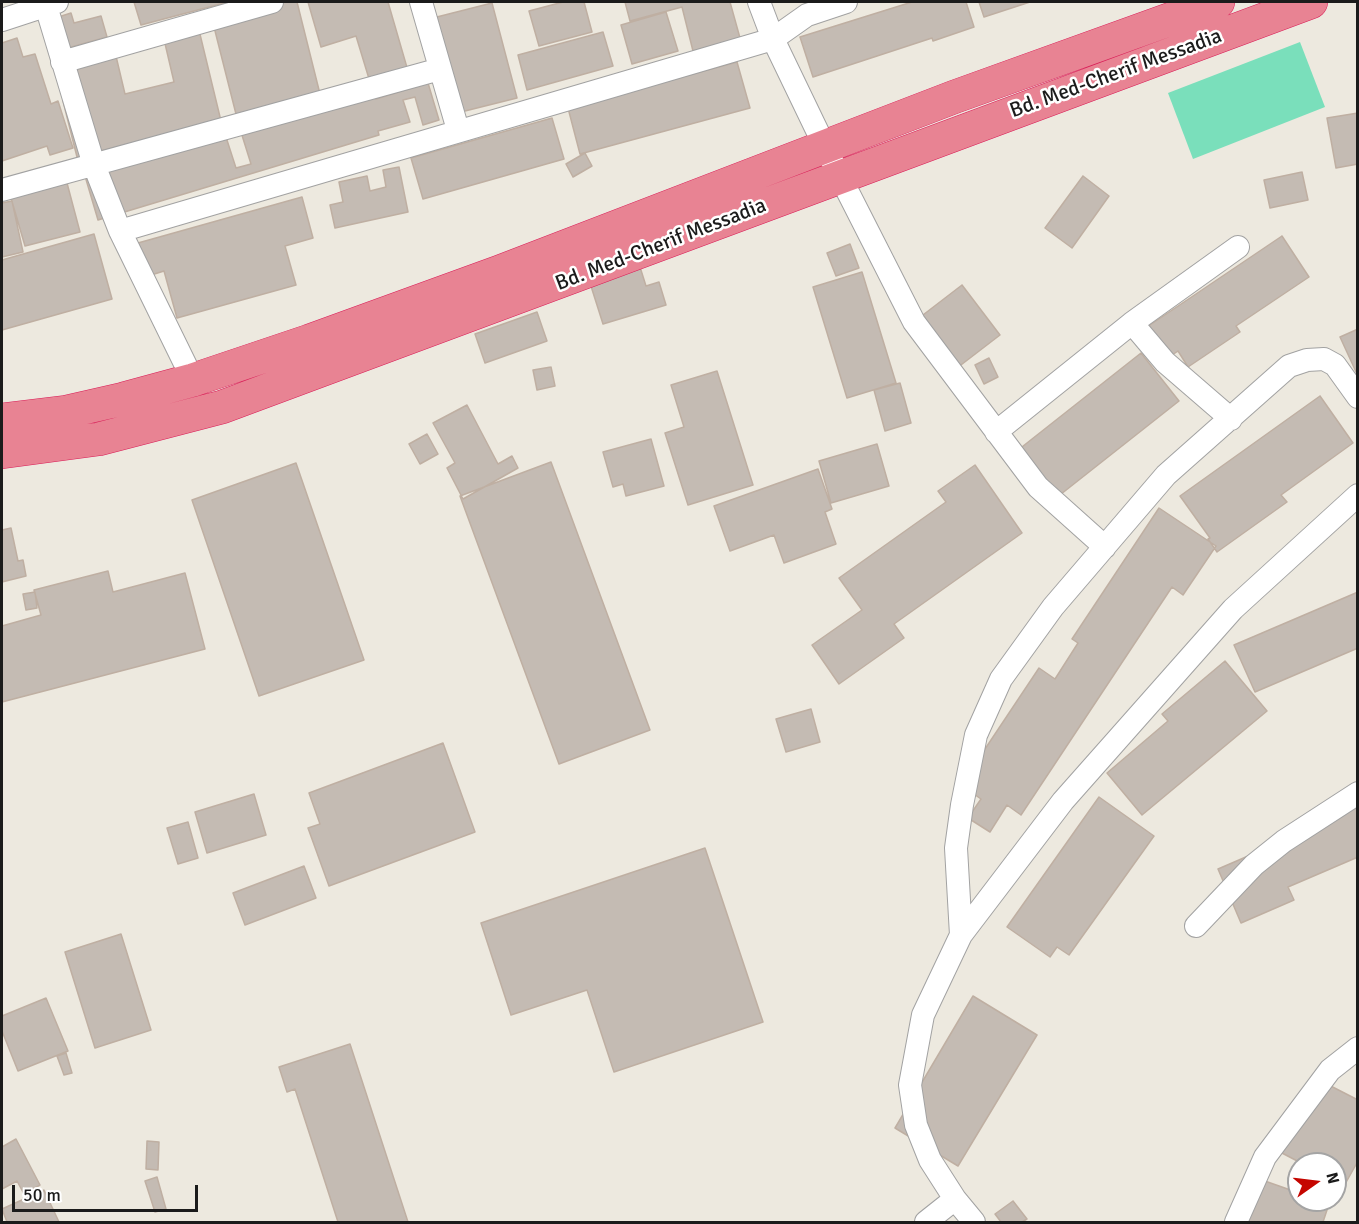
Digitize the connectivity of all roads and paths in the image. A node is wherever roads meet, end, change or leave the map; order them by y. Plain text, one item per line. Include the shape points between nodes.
1 (272, 2) edge
2 (759, 2) edge
3 (846, 2) edge
4 (1218, 2) edge
5 (1311, 2) edge
6 (427, 3) edge
7 (51, 4) edge
8 (2, 20) edge
9 (773, 39) junction
10 (62, 62) junction
11 (440, 69) junction
12 (458, 130) junction
13 (825, 147) junction
14 (94, 165) junction
15 (842, 177) junction
16 (2, 190) edge
17 (120, 231) junction
18 (1238, 247) dead end
19 (1132, 323) junction
20 (193, 380) junction
21 (1358, 397) edge
22 (1231, 419) junction
23 (2, 420) edge
24 (996, 432) junction
25 (2, 452) edge
26 (1358, 495) edge
27 (1105, 547) junction
28 (1358, 793) edge
29 (1196, 926) dead end
30 (961, 935) junction
31 (1358, 1048) edge
32 (955, 1199) junction
33 (926, 1222) edge
34 (974, 1222) edge
35 (1236, 1222) edge

1 - 10 street
2 - 9 street
3 - 9 street via 807,15
4 - 13 highway, Bd. Med-Cherif Messadia
5 - 15 highway, Bd. Med-Cherif Messadia
6 - 11 street
7 - 8 street
7 - 10 street
9 - 12 street
9 - 13 street
10 - 14 street
11 - 12 street
11 - 14 street
12 - 17 street
13 - 15 street
13 - 20 highway, Bd. Med-Cherif Messadia via 499,272
14 - 16 street
14 - 17 street
15 - 24 street via 914,322
15 - 25 highway, Bd. Med-Cherif Messadia via 222,407 99,439
17 - 20 street
18 - 19 street
19 - 22 street via 1165,362
19 - 24 street
20 - 23 highway, Bd. Med-Cherif Messadia via 66,412
21 - 22 street via 1335,365 1324,359 1307,360 1289,366
22 - 27 street via 1166,475
24 - 27 street via 1038,487
26 - 30 street via 1233,609 1063,801
27 - 30 street via 1053,608 1001,679 976,735 956,848
28 - 29 street via 1254,865
30 - 32 street via 923,1015 910,1085 916,1125 930,1160
31 - 35 street via 1330,1070 1265,1157
32 - 33 street
32 - 34 street

